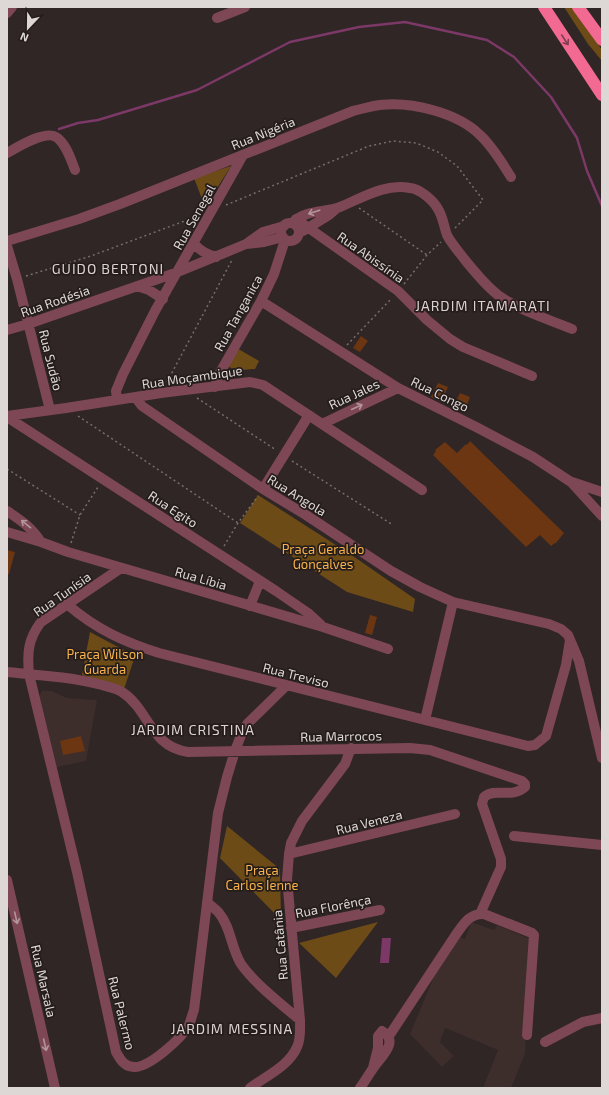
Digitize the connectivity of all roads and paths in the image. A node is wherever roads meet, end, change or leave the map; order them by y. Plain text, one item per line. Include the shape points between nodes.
1 (12, 7) edge
2 (245, 7) edge
3 (544, 7) edge
4 (578, 7) edge
5 (7, 13) edge
6 (217, 18) dead end
7 (602, 40) edge
8 (602, 95) edge
9 (7, 153) edge
10 (243, 155) junction
11 (75, 170) dead end
12 (511, 177) dead end
13 (351, 203) junction
14 (337, 208) junction
15 (214, 210) junction
16 (291, 222) junction
17 (294, 236) junction
18 (448, 236) junction
19 (7, 241) edge
20 (194, 244) junction
21 (7, 246) edge
22 (243, 246) junction
23 (427, 255) junction
24 (216, 257) junction
25 (178, 272) junction
26 (17, 279) junction
27 (137, 286) junction
28 (398, 291) junction
29 (163, 299) junction
30 (261, 301) junction
31 (28, 324) junction
32 (572, 329) dead end
33 (7, 330) edge
34 (340, 352) junction
35 (532, 376) dead end
36 (215, 386) junction
37 (398, 388) junction
38 (161, 393) junction
39 (136, 398) junction
40 (117, 400) junction
41 (66, 408) junction
42 (50, 410) junction
43 (309, 415) junction
44 (7, 416) edge
45 (322, 424) junction
46 (7, 469) edge
47 (103, 479) junction
48 (571, 482) junction
49 (263, 489) junction
50 (422, 490) dead end
51 (602, 492) edge
52 (7, 512) edge
53 (80, 515) junction
54 (7, 516) edge
55 (602, 516) edge
56 (238, 523) junction
57 (9, 532) edge
58 (41, 542) junction
59 (68, 552) junction
60 (218, 554) junction
61 (122, 568) junction
62 (260, 581) junction
63 (453, 602) junction
64 (68, 605) junction
65 (250, 606) junction
66 (323, 627) junction
67 (570, 640) junction
68 (388, 649) dead end
69 (7, 672) edge
70 (29, 674) junction
71 (286, 686) junction
72 (425, 720) junction
73 (351, 748) junction
74 (235, 751) junction
75 (602, 758) edge
76 (455, 814) dead end
77 (514, 836) dead end
78 (602, 845) edge
79 (289, 854) junction
80 (7, 880) edge
81 (207, 902) junction
82 (380, 910) dead end
83 (480, 914) junction
84 (291, 928) junction
85 (602, 1018) edge
86 (300, 1020) junction
87 (527, 1035) dead end
88 (545, 1042) dead end
89 (55, 1088) edge
90 (250, 1088) edge
91 (360, 1088) edge

1 - 5 street
2 - 6 street
3 -> 8 highway
4 - 7 highway
9 - 11 street via 41,136 50,135 56,137 63,145
10 - 12 street, Rua Nigéria via 353,111 380,105 410,105 461,121 479,133
10 - 15 street, Rua Senegal
10 - 19 street, Rua Nigéria via 79,219
13 - 14 street
13 - 18 street via 382,189 410,188 424,195 438,209
13 - 23 path
14 -> 16 street, Rua Rodésia via 315,211
14 - 17 street, Rua Rodésia via 329,216
15 - 18 path via 369,146 392,141 416,143 438,152 457,166 483,200
15 - 20 street, Rua Senegal
15 - 26 path via 90,256
16 - 17 street, Rua Abissínia
16 - 17 street, Rua Tanganica via 281,231
16 - 22 street, Rua Rodésia via 263,232
17 - 22 street, Rua Rodésia
17 - 28 street, Rua Abissínia
17 - 30 street, Rua Tanganica
18 - 23 path
18 - 32 street via 480,278 498,294 513,304
20 - 24 street via 206,254
20 - 25 street, Rua Senegal
21 - 26 street, Rua Sudão
22 - 24 street, Rua Rodésia
22 - 38 path
23 - 28 path
24 - 25 street, Rua Rodésia
25 - 27 street, Rua Rodésia
25 - 29 street, Rua Senegal
26 - 31 street, Rua Sudão
27 - 29 street
27 - 31 street, Rua Rodésia
28 - 34 path
28 - 35 street, Rua Abissínia via 450,339
29 - 40 street, Rua Senegal via 123,374 116,391
30 - 34 street, Rua Congo
30 - 36 street, Rua Tanganica via 218,376
31 - 33 street, Rua Rodésia
31 - 42 street, Rua Sudão
34 - 37 street, Rua Congo
36 - 38 street, Rua Moçambique
36 - 43 street, Rua Moçambique via 250,382 262,385
45 -> 37 street, Rua Jales
37 - 48 street, Rua Congo via 533,457
38 - 39 street, Rua Moçambique
39 - 40 street, Rua Moçambique
39 - 49 street, Rua Angola via 142,406
40 - 41 street, Rua Moçambique
41 - 42 street, Rua Moçambique
41 - 56 path
42 - 44 street, Rua Moçambique
43 - 45 street, Rua Moçambique
43 - 49 street
44 - 47 street, Rua Egito
45 - 50 street, Rua Moçambique
46 - 53 path
47 - 53 path
47 - 60 street, Rua Egito
48 - 51 street
48 - 55 street, Rua Congo
49 - 56 path
49 - 63 street, Rua Angola via 391,571 420,588
58 -> 52 street via 23,521
53 - 59 path
54 - 57 street via 10,521
56 - 60 path
57 - 58 street, Rua Líbia
58 - 59 street, Rua Líbia
59 - 61 street, Rua Líbia
60 - 62 street, Rua Egito
61 - 64 street, Rua Tunísia
61 - 65 street, Rua Líbia
62 - 65 street
62 - 66 street, Rua Egito via 308,613
63 - 67 street, Rua Angola via 549,624 568,635
63 - 72 street
64 - 70 street, Rua Tunísia via 41,622 34,632 29,645
64 - 71 street, Rua Treviso via 103,631 133,645
65 - 66 street, Rua Líbia
66 - 68 street, Rua Líbia
67 - 72 street, Rua Treviso via 566,665 546,736 535,745 528,746
67 - 75 street via 579,661
69 - 70 street, Rua Marrocos
70 - 74 street, Rua Marrocos via 90,682 122,692 143,714 157,735 177,750
70 - 81 street, Rua Palermo via 116,1052 120,1060 128,1066 134,1068 148,1062 169,1047 189,1026 194,1010
71 - 72 street, Rua Treviso
71 - 74 street, Rua Palermo via 248,723
73 - 74 street, Rua Marrocos
73 - 79 street, Rua Catânia via 345,764 302,821 291,843
73 - 83 street, Rua Marrocos via 430,750 509,776 525,784 518,793 488,793 484,797 482,804 501,859 501,867
74 - 81 street, Rua Palermo via 218,813
76 - 79 street, Rua Veneza
77 - 78 street
79 - 84 street, Rua Catânia via 287,879
80 -> 89 street, Rua Marsala
81 - 86 street via 219,912 226,924 242,965 281,1005
82 - 84 street, Rua Florênça
83 - 87 street via 534,935
83 - 91 street via 467,920 455,936 389,1036 382,1031 373,1068
84 - 86 street, Rua Catânia
85 - 88 street via 583,1022
86 - 90 street, Rua Catânia via 299,1042 293,1053 285,1063

